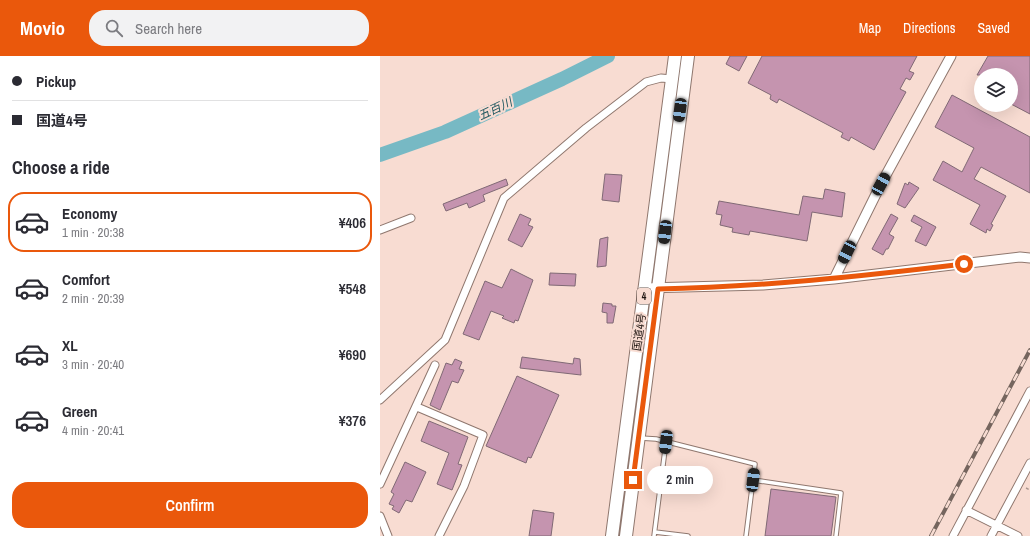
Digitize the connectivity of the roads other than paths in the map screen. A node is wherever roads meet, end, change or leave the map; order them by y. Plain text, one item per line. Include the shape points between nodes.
1 (675, 56) edge
2 (688, 56) edge
3 (952, 56) edge
4 (672, 79) junction
5 (411, 218) dead end
6 (380, 230) edge
7 (1030, 258) edge
8 (834, 280) junction
9 (645, 288) junction
10 (658, 289) junction
11 (435, 365) dead end
12 (1030, 391) edge
13 (380, 400) edge
14 (417, 407) junction
15 (639, 438) junction
16 (666, 442) junction
17 (1030, 463) edge
18 (753, 480) junction
19 (380, 484) edge
20 (966, 510) junction
21 (380, 516) edge
22 (997, 525) junction
23 (655, 532) junction
24 (388, 536) edge
25 (439, 536) edge
26 (612, 536) edge
27 (626, 536) edge
28 (654, 536) edge
29 (688, 536) edge
30 (746, 536) edge
31 (836, 536) edge
32 (953, 536) edge
33 (991, 536) edge
34 (1018, 536) edge

1 - 4 highway, 国道4号 / 4
2 - 10 highway, 国道4号 / 4
3 - 8 street via 881,184
4 - 9 highway, 国道4号 / 4
4 - 13 street via 661,78 646,82 586,128 504,198 445,340
5 - 6 street
7 - 8 street via 1020,256
8 - 10 street
9 - 10 street
9 - 26 highway, 国道4号 / 4
10 - 15 highway, 国道4号 / 4
11 - 14 street
12 - 20 street
14 - 19 street
14 - 25 street via 484,435 464,486
15 - 16 lane
15 - 27 highway, 国道4号 / 4
16 - 18 lane via 755,464
16 - 23 lane
17 - 22 street
18 - 30 lane
18 - 31 lane via 841,493
20 - 22 street
20 - 32 street
21 - 24 street
22 - 33 street
22 - 34 street
23 - 28 lane
23 - 29 lane

